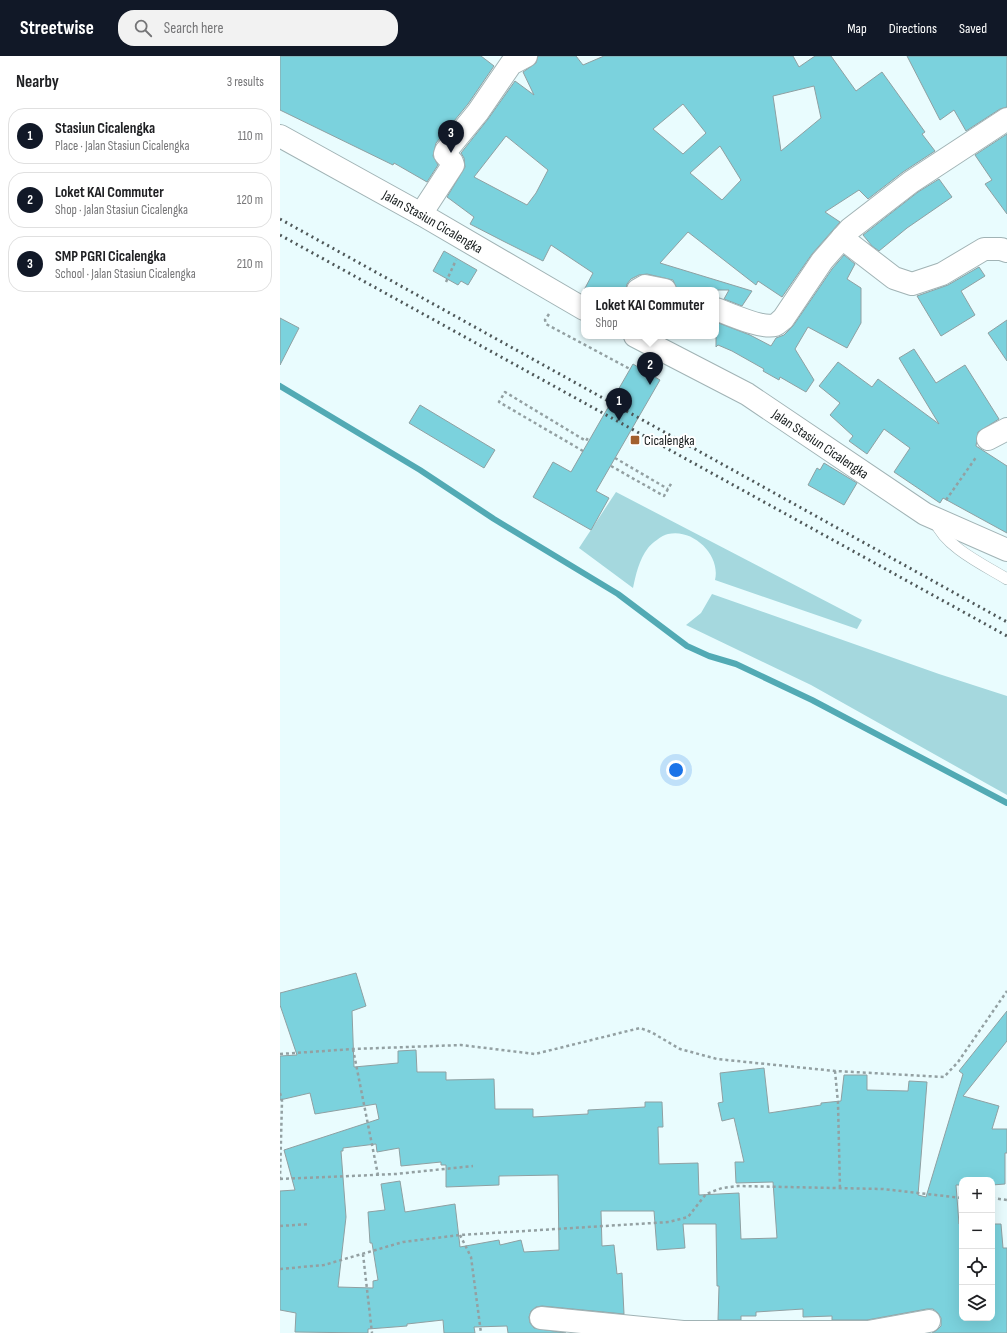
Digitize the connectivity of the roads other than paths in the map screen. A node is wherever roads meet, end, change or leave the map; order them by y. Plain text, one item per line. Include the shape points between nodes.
1 (526, 56) edge
2 (1007, 119) edge
3 (280, 136) edge
4 (421, 214) junction
5 (842, 238) junction
6 (1007, 251) edge
7 (581, 307) edge
8 (719, 310) edge
9 (641, 339) edge
10 (1007, 428) edge
11 (988, 439) road end
12 (939, 511) junction
13 (1007, 550) edge
14 (1007, 579) edge
15 (541, 1318) dead end
16 (929, 1321) dead end
17 (610, 1329) edge
18 (660, 1331) edge
19 (706, 1332) edge
20 (783, 1333) edge

1 - 4 street via 511,64 478,112 446,151 445,154 452,165
2 - 5 street via 911,182
3 - 4 street, Jalan Stasiun Cicalengka
4 - 7 street, Jalan Stasiun Cicalengka
5 - 6 street via 894,278 912,284 942,274 984,249
5 - 8 street via 822,261 777,325 751,322
9 - 12 street, Jalan Stasiun Cicalengka via 747,394 925,514
10 - 11 street
12 - 13 street, Jalan Stasiun Cicalengka
12 - 14 lane via 940,532 954,546
15 - 17 street
16 - 20 street via 868,1332
17 - 18 street
18 - 19 street
19 - 20 street

